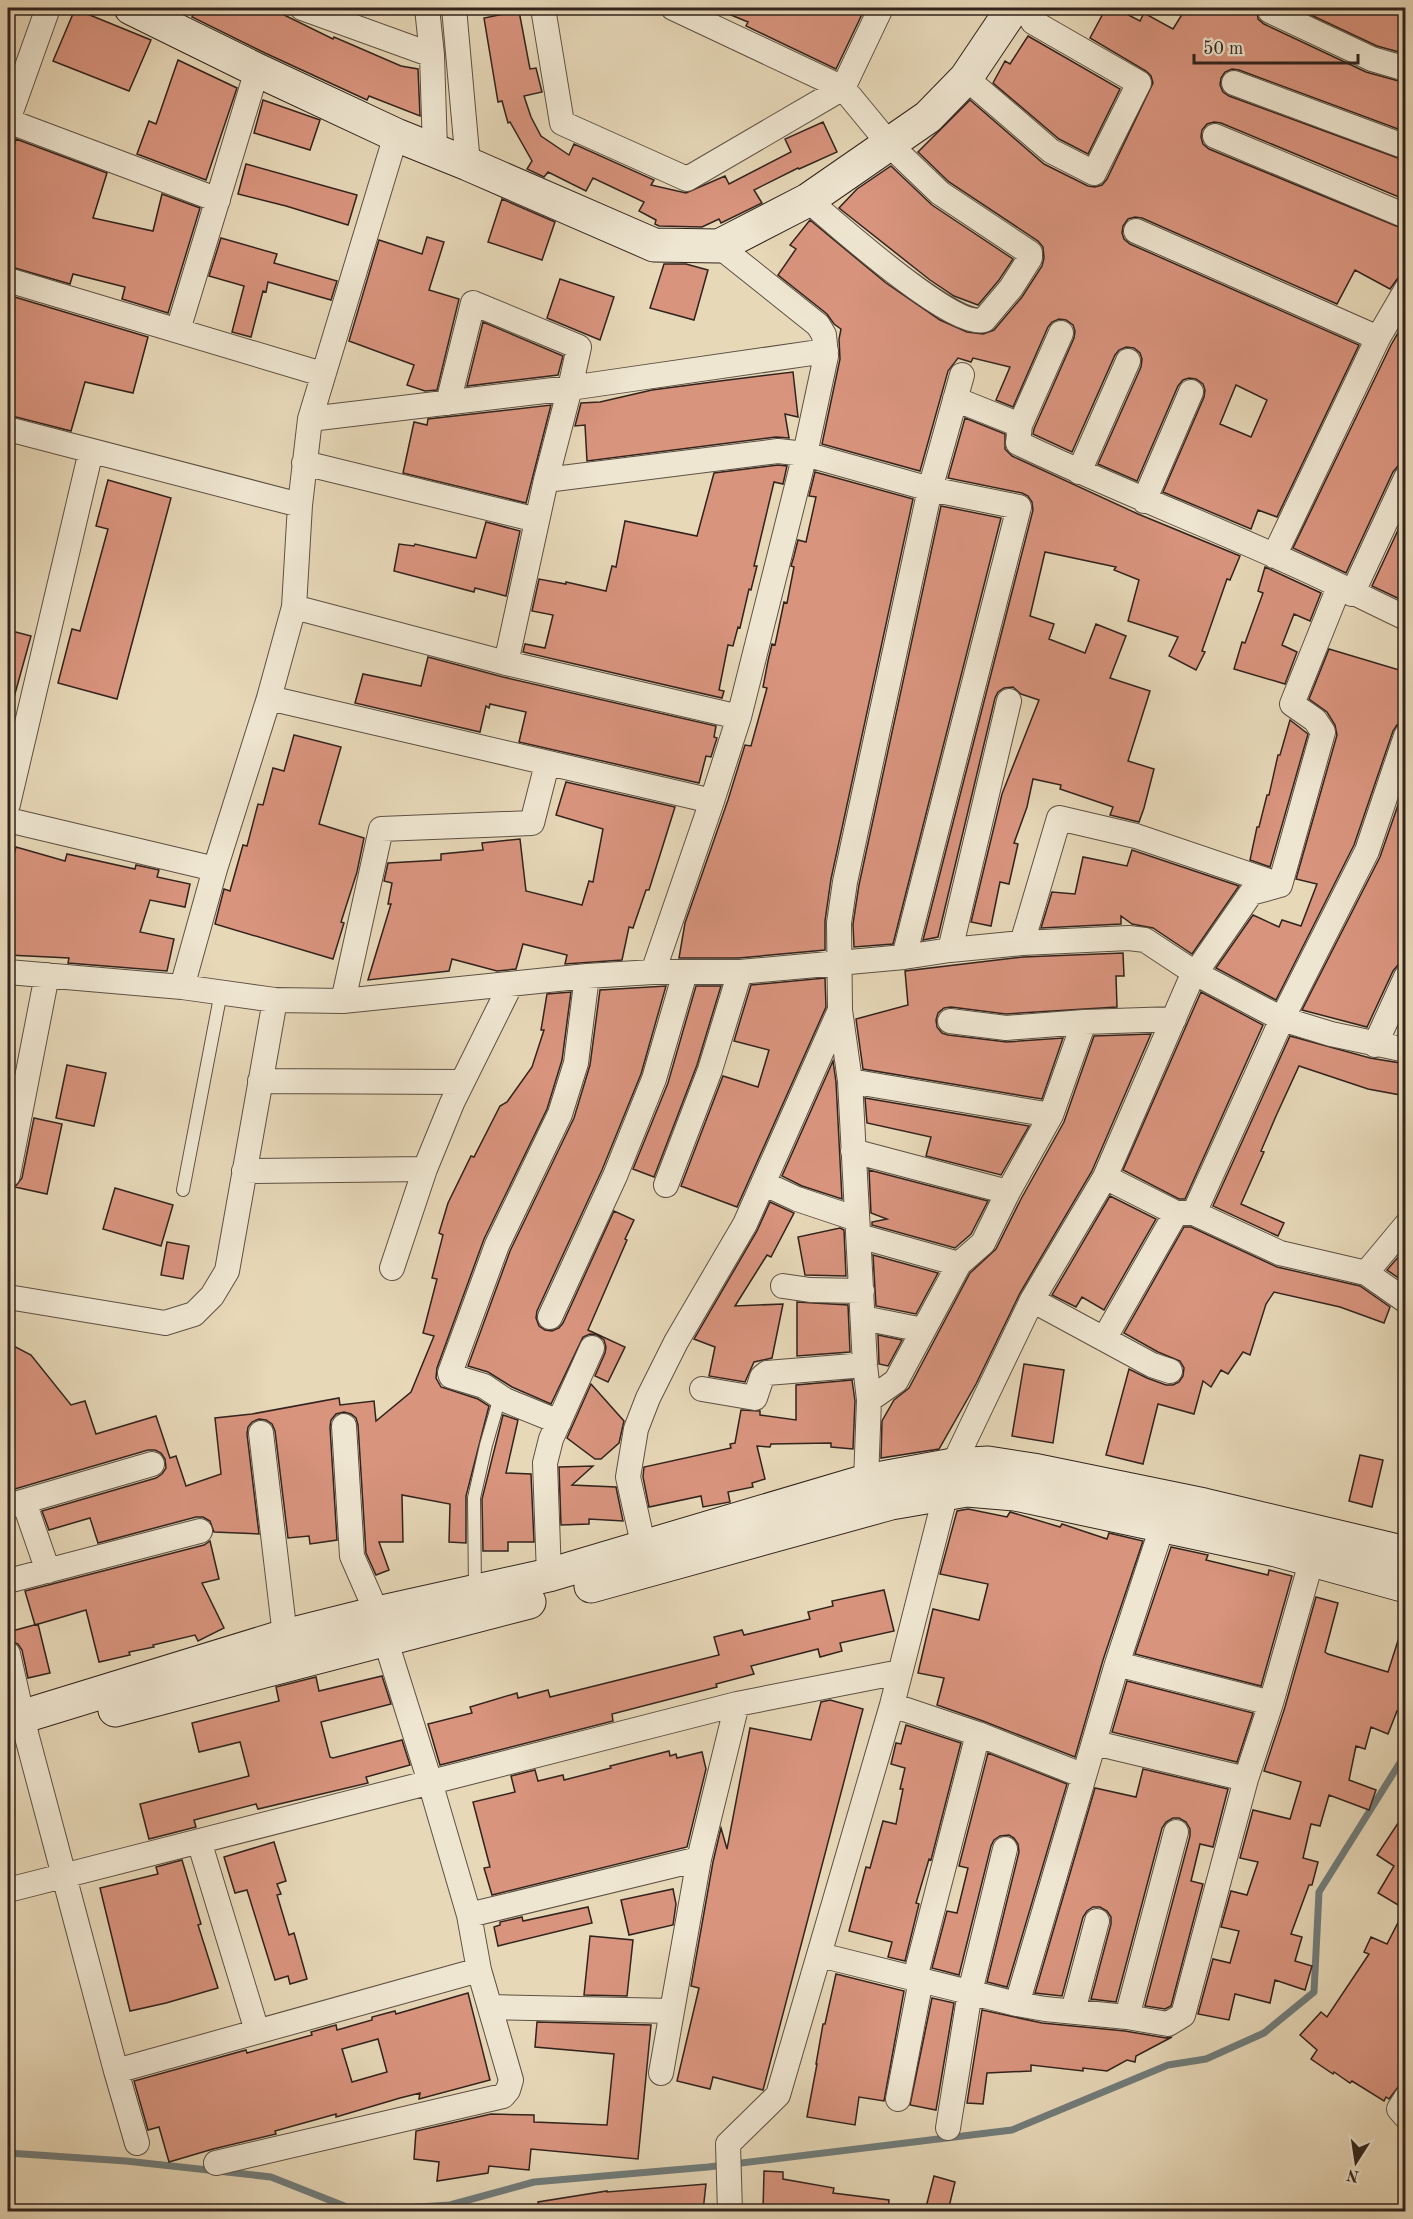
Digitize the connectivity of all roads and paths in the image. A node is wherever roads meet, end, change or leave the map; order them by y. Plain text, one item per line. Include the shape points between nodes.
1 (48, 8) edge
2 (131, 8) edge
3 (302, 8) edge
4 (427, 8) edge
5 (453, 8) edge
6 (543, 8) edge
7 (673, 8) edge
8 (881, 8) edge
9 (1013, 8) edge
10 (1025, 8) edge
11 (1270, 10) dead end
12 (432, 55) junction
13 (1406, 69) edge
14 (257, 70) junction
15 (966, 78) junction
16 (1234, 83) dead end
17 (843, 88) junction
18 (8, 120) edge
19 (396, 135) junction
20 (1215, 136) dead end
21 (890, 145) junction
22 (1406, 147) edge
23 (435, 150) junction
24 (468, 164) junction
25 (218, 200) junction
26 (808, 200) junction
27 (1406, 216) edge
28 (1136, 231) dead end
29 (719, 246) junction
30 (8, 280) edge
31 (1406, 290) edge
32 (178, 330) junction
33 (1061, 333) dead end
34 (1378, 338) junction
35 (826, 351) junction
36 (1128, 361) dead end
37 (322, 374) junction
38 (962, 375) dead end
39 (570, 388) junction
40 (1191, 392) dead end
41 (955, 399) junction
42 (448, 403) junction
43 (310, 419) junction
44 (1020, 425) junction
45 (8, 429) edge
46 (91, 451) junction
47 (805, 453) junction
48 (304, 464) junction
49 (1080, 472) junction
50 (1406, 478) edge
51 (546, 480) junction
52 (930, 489) junction
53 (1144, 501) junction
54 (300, 505) junction
55 (537, 520) junction
56 (1274, 556) junction
57 (1345, 590) junction
58 (294, 607) junction
59 (1406, 618) edge
60 (506, 663) junction
61 (269, 698) junction
62 (1009, 700) dead end
63 (739, 717) junction
64 (1406, 736) edge
65 (547, 764) junction
66 (712, 801) junction
67 (8, 804) edge
68 (8, 820) edge
69 (215, 869) junction
70 (1280, 885) junction
71 (1022, 944) junction
72 (951, 950) junction
73 (904, 957) junction
74 (840, 963) junction
75 (8, 972) edge
76 (652, 972) junction
77 (740, 972) junction
78 (685, 973) junction
79 (1195, 973) junction
80 (47, 975) junction
81 (587, 976) junction
82 (1406, 977) edge
83 (511, 984) junction
84 (182, 987) junction
85 (221, 992) junction
86 (275, 1000) junction
87 (343, 1001) junction
88 (840, 1010) junction
89 (1174, 1019) junction
90 (1282, 1019) junction
91 (950, 1021) dead end
92 (1084, 1022) junction
93 (1375, 1045) junction
94 (1406, 1050) edge
95 (260, 1081) junction
96 (850, 1081) junction
97 (462, 1082) junction
98 (1051, 1115) junction
99 (853, 1151) junction
100 (425, 1168) junction
101 (244, 1171) junction
102 (8, 1175) edge
103 (1105, 1177) junction
104 (763, 1183) junction
105 (666, 1185) dead end
106 (183, 1190) dead end
107 (1008, 1192) junction
108 (1185, 1213) junction
109 (1406, 1225) edge
110 (858, 1227) junction
111 (958, 1264) junction
112 (392, 1268) dead end
113 (1366, 1273) junction
114 (783, 1286) dead end
115 (862, 1291) junction
116 (8, 1297) edge
117 (1032, 1300) junction
118 (1406, 1301) edge
119 (550, 1317) dead end
120 (863, 1318) junction
121 (923, 1330) junction
122 (1104, 1339) junction
123 (592, 1348) dead end
124 (866, 1365) junction
125 (1170, 1371) dead end
126 (702, 1389) dead end
127 (500, 1397) junction
128 (869, 1401) junction
129 (559, 1422) junction
130 (344, 1426) dead end
131 (261, 1433) dead end
132 (152, 1464) dead end
133 (950, 1479) junction
134 (866, 1481) junction
135 (16, 1504) edge
136 (1162, 1527) junction
137 (200, 1532) dead end
138 (1315, 1546) junction
139 (644, 1548) junction
140 (1406, 1552) edge
141 (48, 1571) junction
142 (549, 1575) junction
143 (8, 1581) edge
144 (1406, 1586) edge
145 (475, 1591) junction
146 (381, 1626) junction
147 (285, 1636) junction
148 (8, 1654) edge
149 (1117, 1664) junction
150 (900, 1672) junction
151 (1271, 1703) junction
152 (737, 1704) junction
153 (892, 1705) junction
154 (16, 1730) edge
155 (978, 1734) junction
156 (1095, 1743) junction
157 (1084, 1776) junction
158 (1246, 1779) junction
159 (430, 1782) junction
160 (1176, 1832) dead end
161 (199, 1841) junction
162 (1005, 1849) dead end
163 (699, 1859) junction
164 (64, 1876) junction
165 (8, 1890) edge
166 (469, 1916) junction
167 (1097, 1921) dead end
168 (820, 1955) junction
169 (479, 1970) junction
170 (918, 1979) junction
171 (969, 1992) junction
172 (1017, 2004) junction
173 (490, 2007) junction
174 (672, 2011) junction
175 (1073, 2011) junction
176 (1127, 2017) junction
177 (257, 2031) junction
178 (116, 2071) junction
179 (661, 2073) dead end
180 (1406, 2098) edge
181 (897, 2099) dead end
182 (1406, 2116) edge
183 (948, 2128) dead end
184 (137, 2143) dead end
185 (216, 2163) dead end
186 (730, 2211) edge

1 - 18 street
2 - 14 main road
3 - 12 street
4 - 12 street
5 - 24 street
6 - 17 street via 562,123 687,179
7 - 17 street
8 - 17 street
9 - 15 main road
10 - 15 street via 1034,22 1139,83 1094,173 1051,151
11 - 13 street via 1372,59
12 - 23 street
14 - 19 main road
14 - 25 street
15 - 21 main road via 928,117
16 - 22 street
17 - 21 street
18 - 25 street
19 - 23 main road
19 - 37 street
20 - 27 street
21 - 26 main road
21 - 26 street via 940,193 1029,253 1030,258 1011,288 984,320 974,322 930,298
23 - 24 main road
24 - 29 main road via 654,245
25 - 32 street
26 - 29 main road
28 - 34 street
29 - 35 street via 818,325
30 - 32 street
31 - 34 street
32 - 37 street
33 - 44 street
34 - 56 street
35 - 39 street
35 - 47 street
36 - 49 street
37 - 43 street
38 - 41 street
39 - 42 street
39 - 42 street via 579,347 473,303
39 - 51 street
40 - 53 street
41 - 44 street
41 - 52 street
42 - 43 street
43 - 48 street
44 - 49 street via 1018,443
45 - 46 street
46 - 54 street
46 - 67 street
47 - 51 street via 778,451
47 - 52 street
47 - 63 street
48 - 54 street
48 - 55 street
49 - 53 street
50 - 57 street
51 - 55 street
52 - 73 street via 1019,507
52 - 74 street via 845,882 839,923
53 - 56 street
54 - 58 street
55 - 60 street
56 - 57 street
57 - 59 street
57 - 70 street via 1292,704 1315,720 1323,732
58 - 60 street
58 - 61 street
60 - 63 street
61 - 65 street
61 - 69 street
62 - 72 street
63 - 66 street
64 - 90 street via 1367,851
65 - 66 street
65 - 87 street via 532,823 381,830
66 - 76 street
68 - 69 street
69 - 84 street
70 - 71 street via 1137,836 1059,818
70 - 79 street via 1251,893
71 - 72 street
71 - 79 street via 1145,940
72 - 73 street
73 - 74 street
74 - 77 street
74 - 88 street
75 - 80 street
76 - 78 street
76 - 81 street
77 - 78 street
77 - 105 street via 710,1070
78 - 119 street via 654,1079 615,1176
79 - 89 street
79 - 90 street
80 - 84 street
80 - 102 street
81 - 83 street
81 - 127 street via 576,1063 560,1114 497,1245 450,1373
82 - 93 street
83 - 87 street
83 - 97 street
84 - 85 street
85 - 86 street
85 - 106 lane
86 - 87 street
86 - 95 street
88 - 96 street
88 - 104 street
89 - 92 street
89 - 103 street
90 - 93 street
90 - 108 street
91 - 92 street via 1006,1028
92 - 98 street
93 - 94 street
95 - 97 street
95 - 101 street
96 - 98 street
96 - 99 street
97 - 100 street
98 - 107 street
99 - 107 street
99 - 110 street
100 - 101 street
100 - 112 street
101 - 116 street via 227,1271 212,1296 194,1314 165,1323
103 - 108 street
103 - 117 street
104 - 110 street
104 - 139 street via 745,1224 676,1342 636,1429 628,1477
107 - 111 street via 983,1243
108 - 113 street via 1280,1253
108 - 122 street
109 - 113 street
110 - 111 street
110 - 115 street
111 - 121 street
113 - 118 street
114 - 115 street
115 - 120 street
117 - 122 street
117 - 133 street
120 - 121 street
120 - 124 street
121 - 128 street via 896,1381
122 - 125 street
123 - 129 street
124 - 126 street via 767,1373 755,1398
124 - 128 street
127 - 129 street
127 - 145 lane via 474,1498
128 - 134 street
129 - 142 street via 547,1451 544,1475
130 - 146 street via 352,1556
131 - 147 street
132 - 135 street
133 - 134 main road
133 - 136 main road via 967,1490 1016,1494
133 - 138 main road via 988,1463 1032,1470 1204,1505
133 - 146 main road via 891,1503 638,1574
133 - 150 street
134 - 139 main road
135 - 141 street
136 - 138 main road via 1276,1551
136 - 149 street
137 - 141 street
138 - 140 main road
138 - 144 main road
138 - 151 street
139 - 142 main road
141 - 143 street
142 - 145 main road
145 - 146 main road
146 - 147 main road
146 - 154 main road via 85,1718
146 - 159 street
147 - 154 main road
148 - 154 street
149 - 151 street
149 - 156 street
150 - 152 street
150 - 153 street
151 - 158 street
152 - 159 street
152 - 163 street
153 - 155 street
153 - 168 street
154 - 164 street
155 - 157 street
155 - 170 street
156 - 157 street
156 - 158 street
157 - 172 street
158 - 176 street via 1183,2014 1168,2024
159 - 161 street
159 - 166 street
160 - 176 street
161 - 164 street
161 - 177 street
162 - 171 street
163 - 166 street
163 - 174 street
164 - 165 street
164 - 178 street
166 - 169 street
167 - 175 street
168 - 170 street
168 - 186 street via 778,2095 728,2144
169 - 173 street
169 - 177 street
170 - 171 street
170 - 181 street
171 - 172 street
171 - 183 street
172 - 175 street
173 - 174 street
173 - 185 street via 511,2080 503,2096
174 - 179 street
175 - 176 street
177 - 178 street
178 - 184 street
180 - 182 street via 1399,2109

